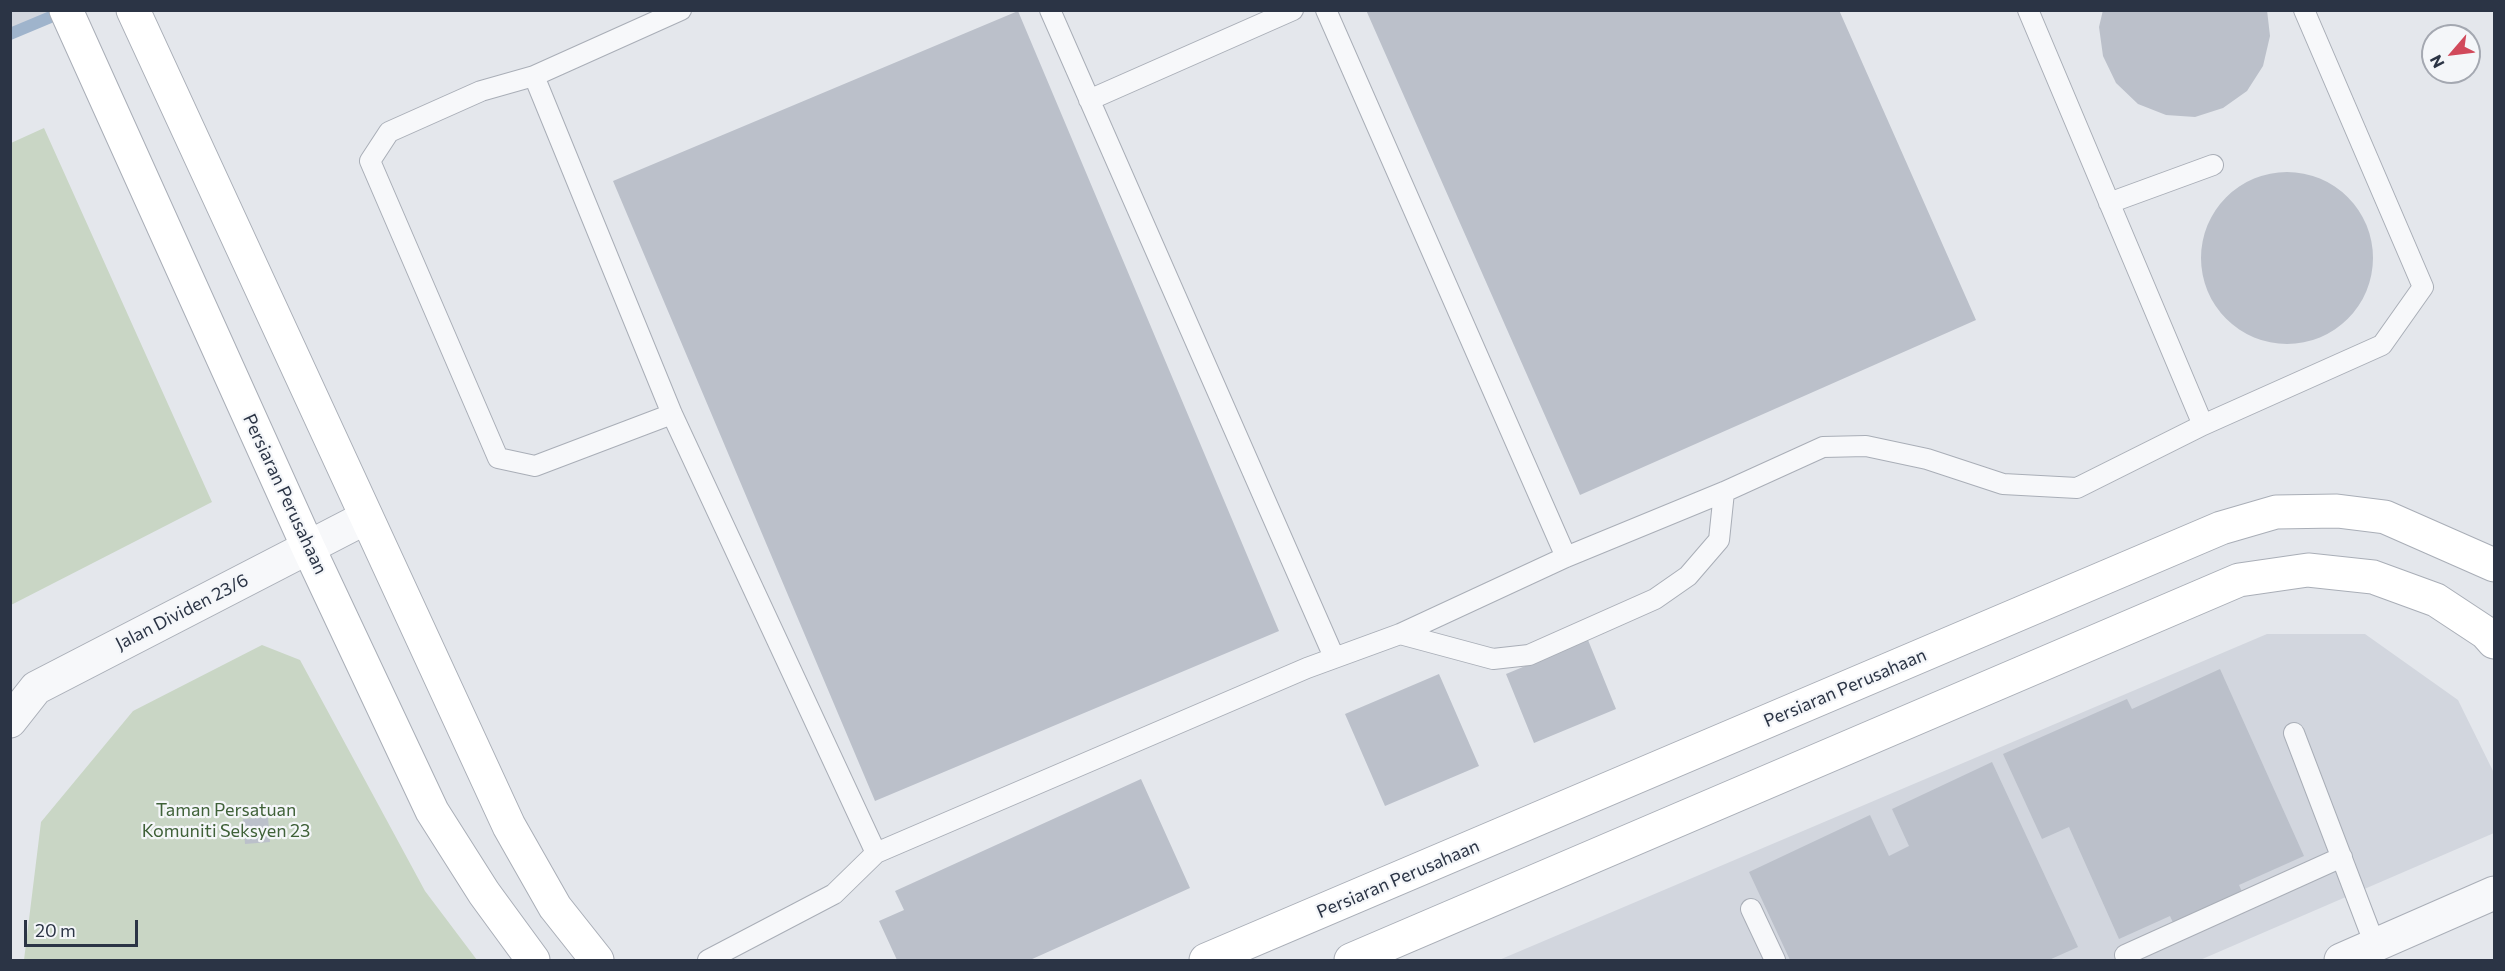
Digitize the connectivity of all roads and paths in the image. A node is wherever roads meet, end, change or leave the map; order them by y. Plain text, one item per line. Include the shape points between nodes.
1 (66, 10) edge
2 (681, 10) edge
3 (1050, 10) edge
4 (1293, 10) edge
5 (1326, 10) edge
6 (2028, 10) edge
7 (2304, 10) edge
8 (137, 18) edge
9 (534, 76) junction
10 (1089, 100) junction
11 (2213, 165) dead end
12 (2109, 204) junction
13 (672, 414) junction
14 (2203, 425) junction
15 (1724, 492) junction
16 (365, 518) junction
17 (308, 547) junction
18 (1566, 557) junction
19 (2494, 565) edge
20 (1400, 634) junction
21 (2494, 642) edge
22 (1334, 657) junction
23 (10, 721) edge
24 (2294, 733) dead end
25 (876, 853) junction
26 (2342, 856) junction
27 (2494, 893) edge
28 (1751, 909) dead end
29 (2375, 945) junction
30 (533, 960) edge
31 (597, 960) edge
32 (708, 960) edge
33 (1206, 960) edge
34 (1351, 960) edge
35 (1775, 960) edge
36 (2127, 960) edge
37 (2341, 960) edge

1 - 17 main road, Persiaran Perusahaan
2 - 9 lane
3 - 10 lane
4 - 10 lane
5 - 18 lane
6 - 12 lane
7 - 14 lane via 2423,287 2382,345
8 - 16 main road
9 - 13 lane
9 - 13 lane via 481,91 389,132 370,161 498,458 535,466
10 - 22 lane
11 - 12 lane
12 - 14 lane
13 - 25 lane
14 - 15 lane via 2077,488 2003,484 1927,459 1866,446 1823,447
15 - 18 lane
15 - 20 lane via 1719,540 1688,576 1655,599 1529,655 1493,659
16 - 17 street, Jalan Dividen 23/6
16 - 31 main road via 509,826 555,907
17 - 23 street, Jalan Dividen 23/6 via 36,688
17 - 30 main road, Persiaran Perusahaan via 432,811
18 - 20 lane
19 - 33 main road, Persiaran Perusahaan via 2385,517 2337,511 2276,512 2221,528
20 - 22 lane
21 - 34 main road via 2487,633 2436,600 2373,577 2308,570 2239,580
22 - 25 lane
24 - 26 lane
25 - 32 lane via 834,894
26 - 29 lane
26 - 36 lane via 2125,955
27 - 29 street
28 - 35 lane
29 - 37 street

